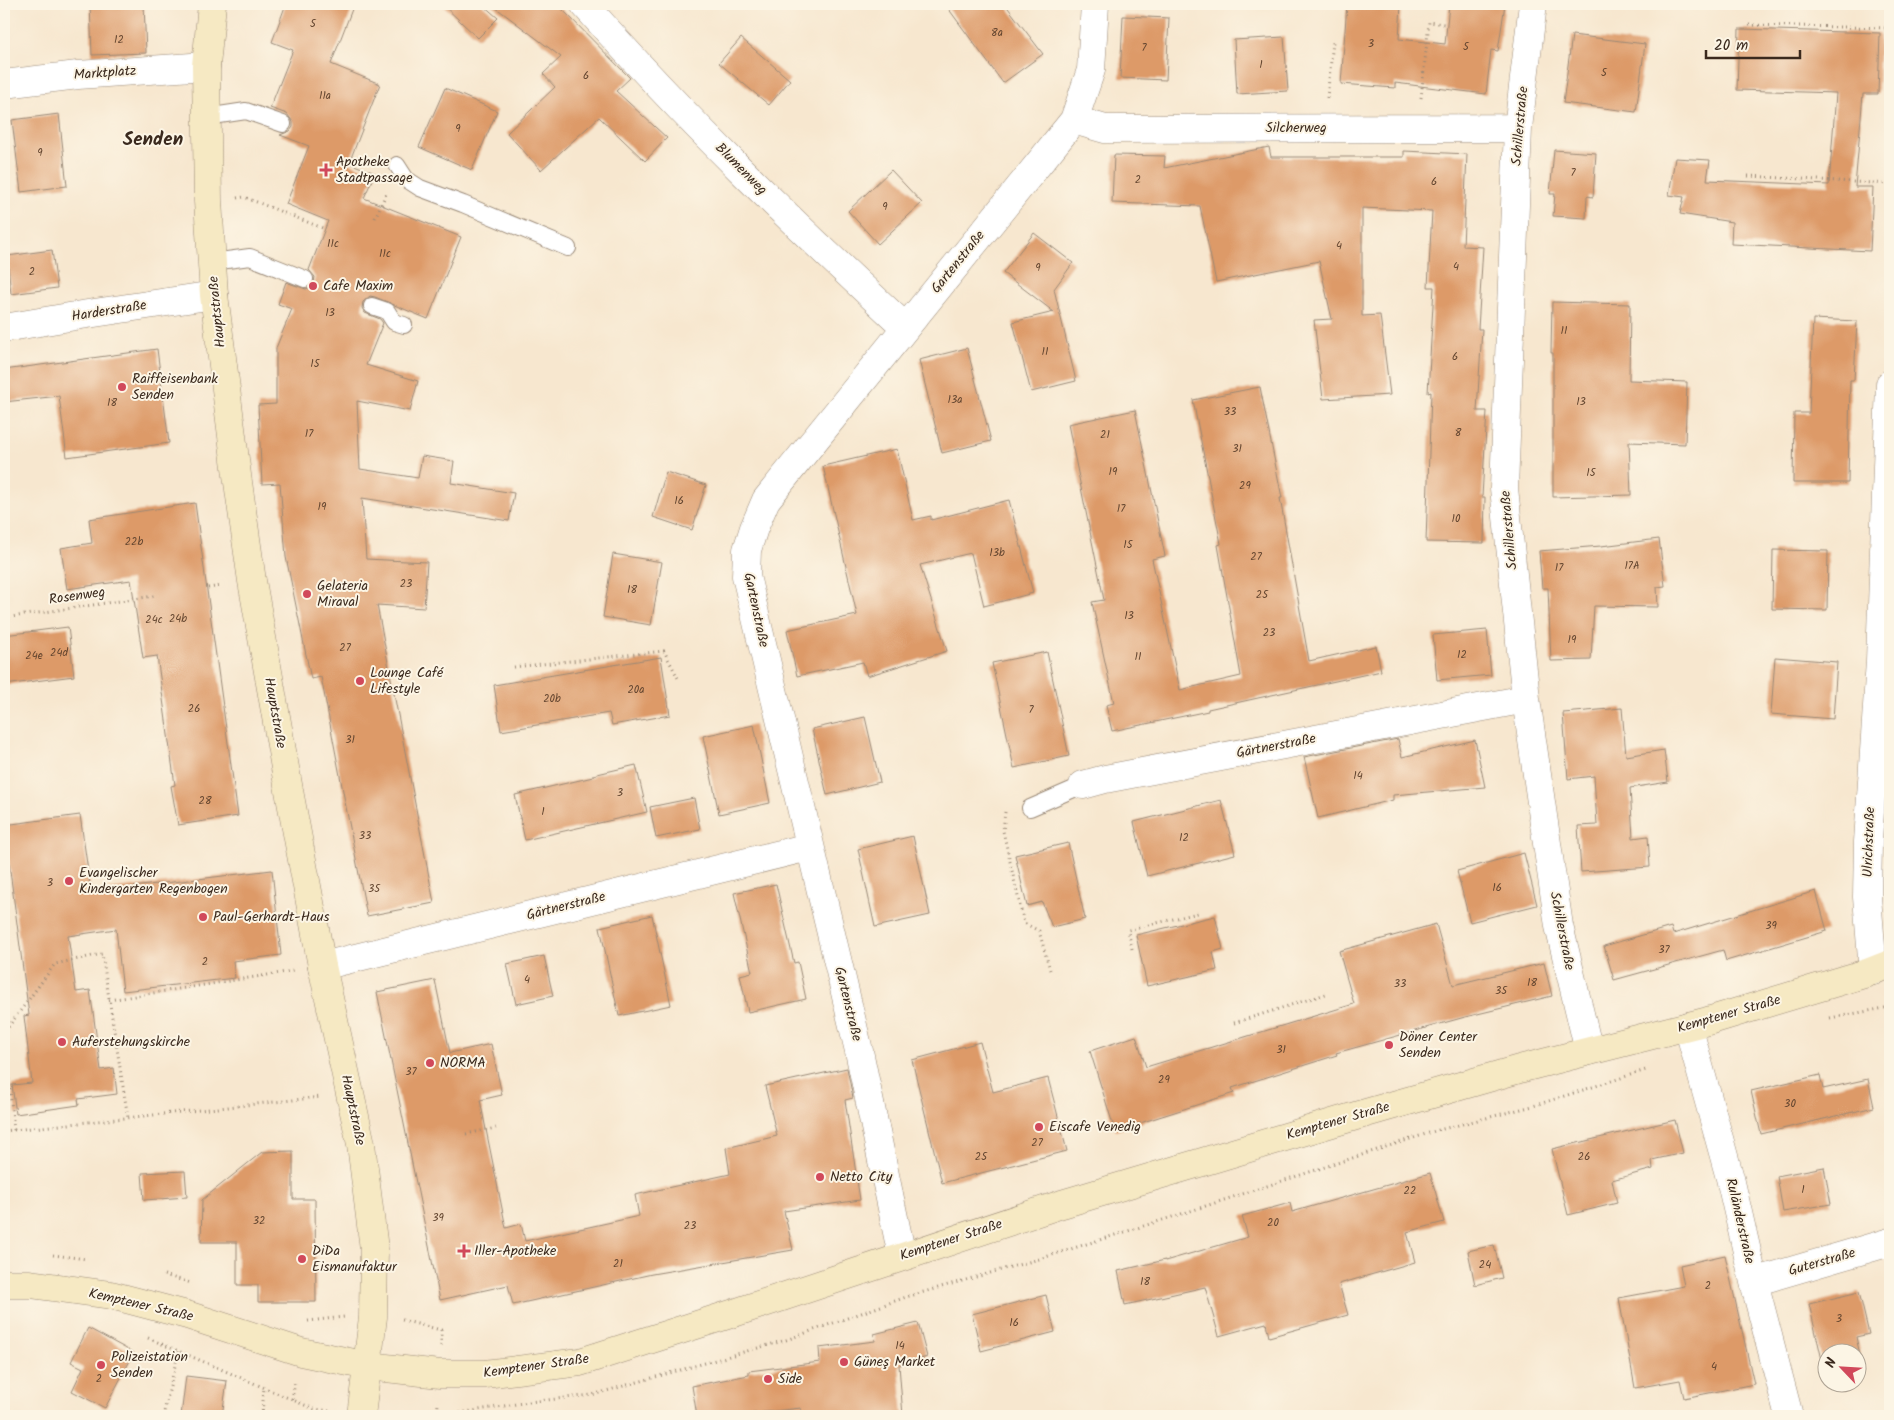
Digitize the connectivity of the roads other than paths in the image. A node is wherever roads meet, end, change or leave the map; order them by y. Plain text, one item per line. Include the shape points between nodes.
1 (212, 4) edge
2 (584, 4) edge
3 (1095, 4) edge
4 (1533, 4) edge
5 (206, 66) junction
6 (4, 84) edge
7 (206, 117) junction
8 (1074, 120) junction
9 (284, 124) dead end
10 (1518, 128) junction
11 (397, 165) dead end
12 (568, 248) dead end
13 (212, 262) junction
14 (305, 279) dead end
15 (214, 295) junction
16 (372, 306) dead end
17 (404, 325) dead end
18 (4, 328) edge
19 (905, 328) junction
20 (1890, 384) edge
21 (1526, 699) junction
22 (1083, 785) joint
23 (1030, 808) road end
24 (809, 847) junction
25 (322, 966) junction
26 (1882, 968) edge
27 (1688, 1026) junction
28 (1589, 1051) junction
29 (1890, 1242) edge
30 (902, 1256) junction
31 (1754, 1282) junction
32 (4, 1284) edge
33 (368, 1366) junction
34 (361, 1415) edge
35 (1789, 1416) edge

1 - 5 main road, Hauptstraße
2 - 19 street, Blumenweg via 626,52 809,238
3 - 8 street, Gartenstraße via 1092,70
4 - 10 street, Schillerstraße
5 - 6 street, Marktplatz
5 - 7 main road, Hauptstraße
7 - 9 lane via 246,111
7 - 13 main road, Hauptstraße
8 - 10 street, Silcherweg via 1105,129
8 - 19 street, Gartenstraße
10 - 21 street, Schillerstraße via 1504,488
11 - 12 lane via 406,179 420,188
13 - 14 lane via 250,257
13 - 15 main road, Hauptstraße
15 - 18 street, Harderstraße
15 - 25 main road, Hauptstraße via 252,581
16 - 17 lane via 387,311 394,322
19 - 24 street, Gartenstraße via 766,500 747,550 746,576
20 - 26 street, Ulrichstraße via 1867,897
21 - 22 street, Gärtnerstraße
21 - 28 street, Schillerstraße via 1559,926
22 - 23 lane, Gärtnerstraße
24 - 25 street, Gärtnerstraße
24 - 30 street, Gartenstraße via 859,1050
25 - 33 main road, Hauptstraße via 361,1144 374,1249
26 - 27 main road, Kemptener Straße
27 - 28 main road, Kemptener Straße
27 - 31 street, Ruländerstraße via 1730,1178
28 - 30 main road, Kemptener Straße via 1359,1115 1062,1204
29 - 31 street, Guterstraße
30 - 33 main road, Kemptener Straße via 580,1362 485,1374 440,1374
31 - 35 street, Ruländerstraße
32 - 33 main road, Kemptener Straße via 30,1284 111,1295 187,1315 274,1345
33 - 34 main road, Hauptstraße

